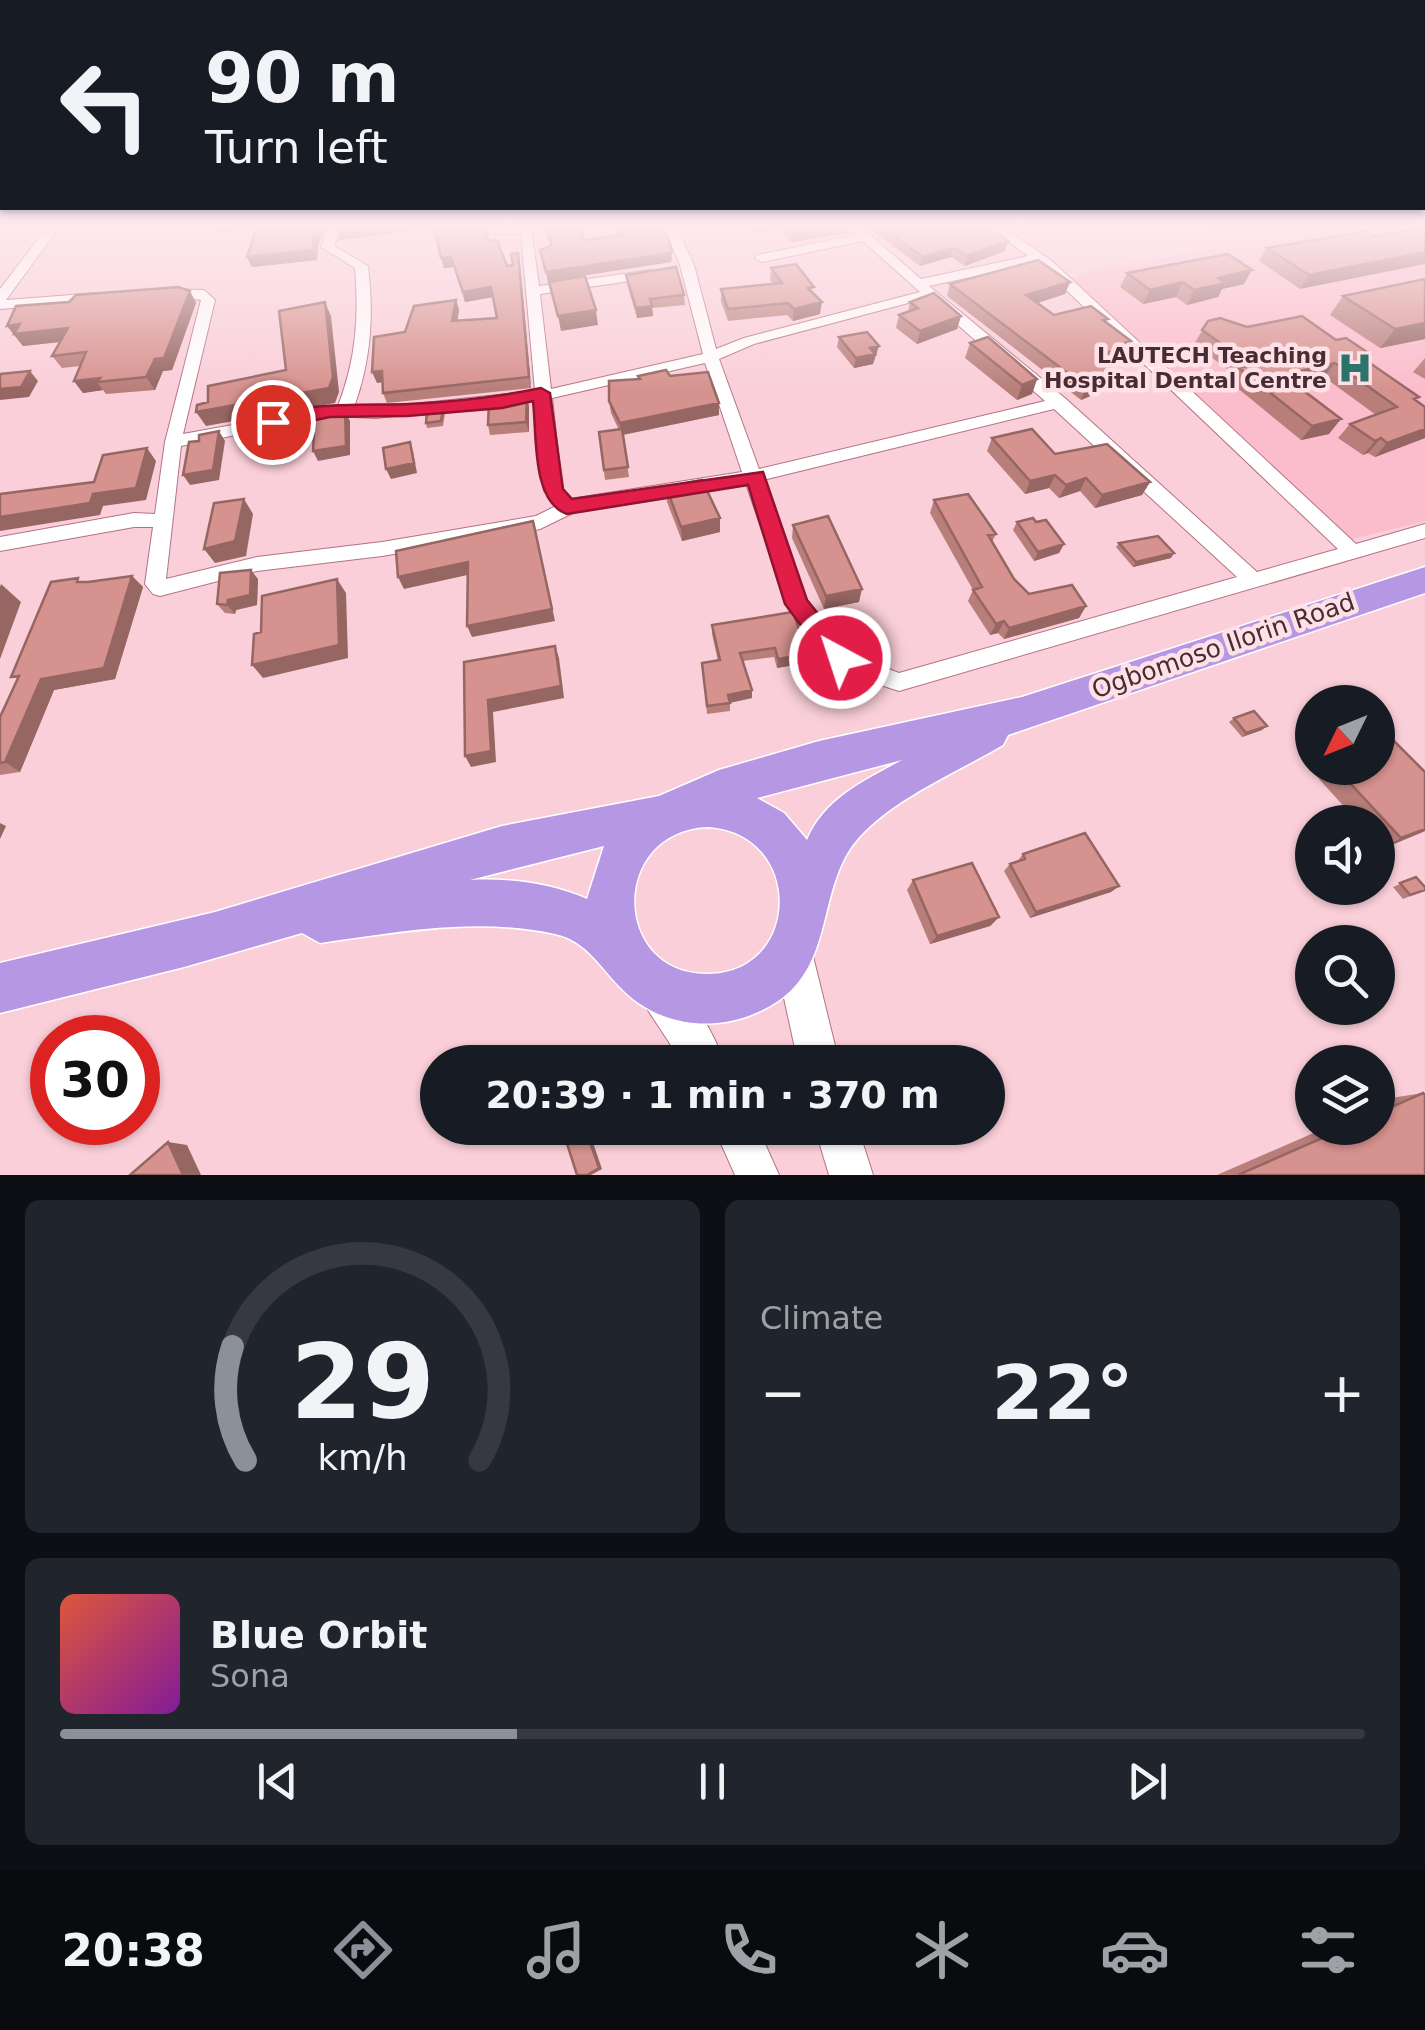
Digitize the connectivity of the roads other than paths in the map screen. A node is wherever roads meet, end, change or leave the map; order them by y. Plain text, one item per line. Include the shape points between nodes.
1 (15, 281) edge
2 (363, 281) edge
3 (532, 281) edge
4 (610, 281) edge
5 (687, 281) edge
6 (913, 281) edge
7 (953, 281) edge
8 (1063, 281) edge
9 (922, 289) junction
10 (533, 291) junction
11 (148, 294) edge
12 (111, 296) edge
13 (0, 302) edge
14 (711, 356) junction
15 (541, 393) junction
16 (1060, 403) junction
17 (345, 409) junction
18 (173, 442) junction
19 (756, 476) junction
20 (567, 507) junction
21 (163, 521) junction
22 (1425, 531) edge
23 (0, 544) edge
24 (1352, 550) junction
25 (1254, 580) junction
26 (1425, 580) edge
27 (1022, 714) junction
28 (668, 813) junction
29 (245, 928) junction
30 (797, 932) junction
31 (636, 968) junction
32 (0, 988) edge
33 (695, 1045) edge
34 (815, 1045) edge
35 (744, 1145) edge
36 (842, 1145) edge
37 (757, 1175) edge
38 (851, 1175) edge

1 - 13 street
2 - 17 street via 368,320
3 - 10 street
4 - 10 street
5 - 14 street
6 - 9 street
7 - 9 street
8 - 24 street
9 - 14 street
9 - 16 street
10 - 15 street
11 - 18 street via 194,292 208,300
12 - 13 street
14 - 15 street
14 - 19 street
15 - 17 street via 502,402
15 - 20 street via 554,491
16 - 19 street
16 - 25 street
17 - 18 street
18 - 21 street
19 - 20 street
19 - 25 street via 797,604 814,631 840,658 899,682
20 - 21 street via 540,522 257,564 160,588 155,584
21 - 23 street via 134,520
22 - 24 street
24 - 25 street
26 - 27 highway, Ogbomoso Ilorin Road
27 - 28 highway via 803,765
27 - 30 highway via 856,808 830,841
28 - 29 highway via 498,848
28 - 30 highway via 706,804 738,809 765,824 787,849 800,880
28 - 31 highway via 640,832 614,878 616,933
29 - 31 highway via 462,903 521,905 597,925
29 - 32 highway
30 - 31 highway via 772,976 743,995 709,1002 675,996
30 - 34 street
31 - 33 street
35 - 37 street
36 - 38 street

